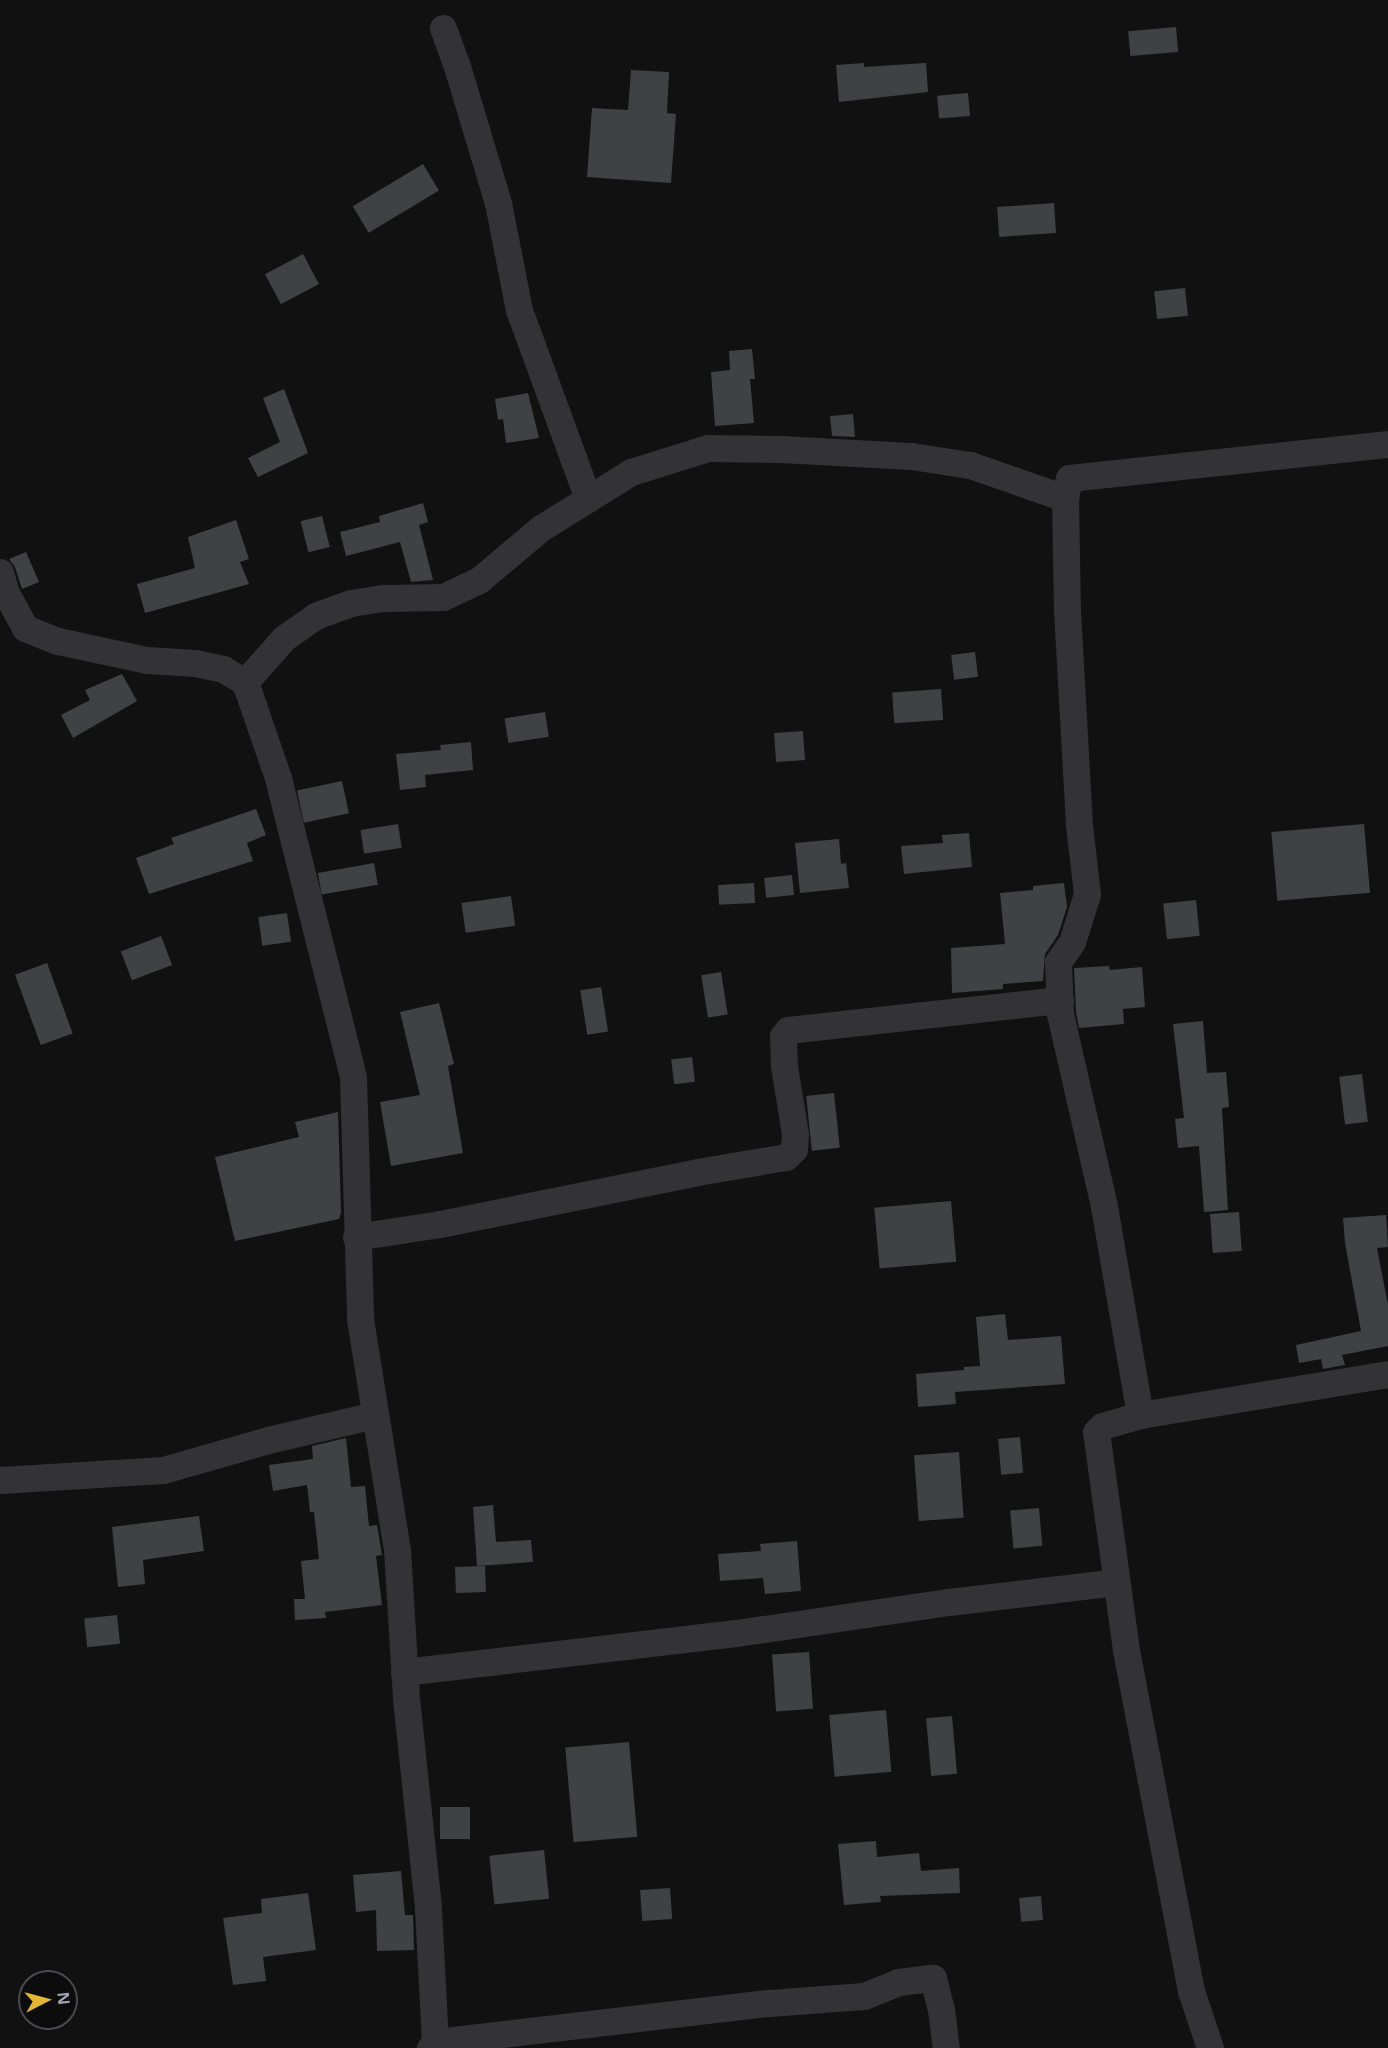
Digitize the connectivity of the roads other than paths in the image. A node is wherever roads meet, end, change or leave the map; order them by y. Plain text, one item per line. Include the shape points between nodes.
1 (443, 28) dead end
2 (1388, 444) edge
3 (1065, 498) junction
4 (588, 499) junction
5 (0, 572) edge
6 (245, 682) junction
7 (1060, 1000) junction
8 (356, 1237) junction
9 (1388, 1374) edge
10 (375, 1415) junction
11 (1140, 1415) junction
12 (0, 1480) edge
13 (1116, 1582) junction
14 (405, 1672) junction
15 (433, 2045) edge
16 (946, 2048) edge
17 (1210, 2048) edge

1 - 4 street via 498,203 519,310
2 - 3 street via 1076,476 1069,478
3 - 4 street via 970,465 911,456 708,448 631,472
3 - 7 street via 1067,612 1079,825 1087,894 1072,942 1059,962
4 - 6 street via 541,528 479,580 443,597 384,598 351,603 315,616 284,638
5 - 6 street via 5,591 25,628 58,641 147,660 223,669
6 - 8 street via 297,842 353,1077
7 - 8 street via 788,1030 783,1036 783,1066 795,1134 794,1149 786,1157
7 - 11 street via 1104,1206
8 - 10 street via 360,1318
9 - 11 street
10 - 12 street via 163,1470
10 - 14 street via 396,1550
11 - 13 street via 1102,1426 1096,1432
13 - 14 street
13 - 17 street via 1191,1991
14 - 15 street via 428,1909
15 - 16 street via 769,2003 864,1996 898,1982 933,1978

